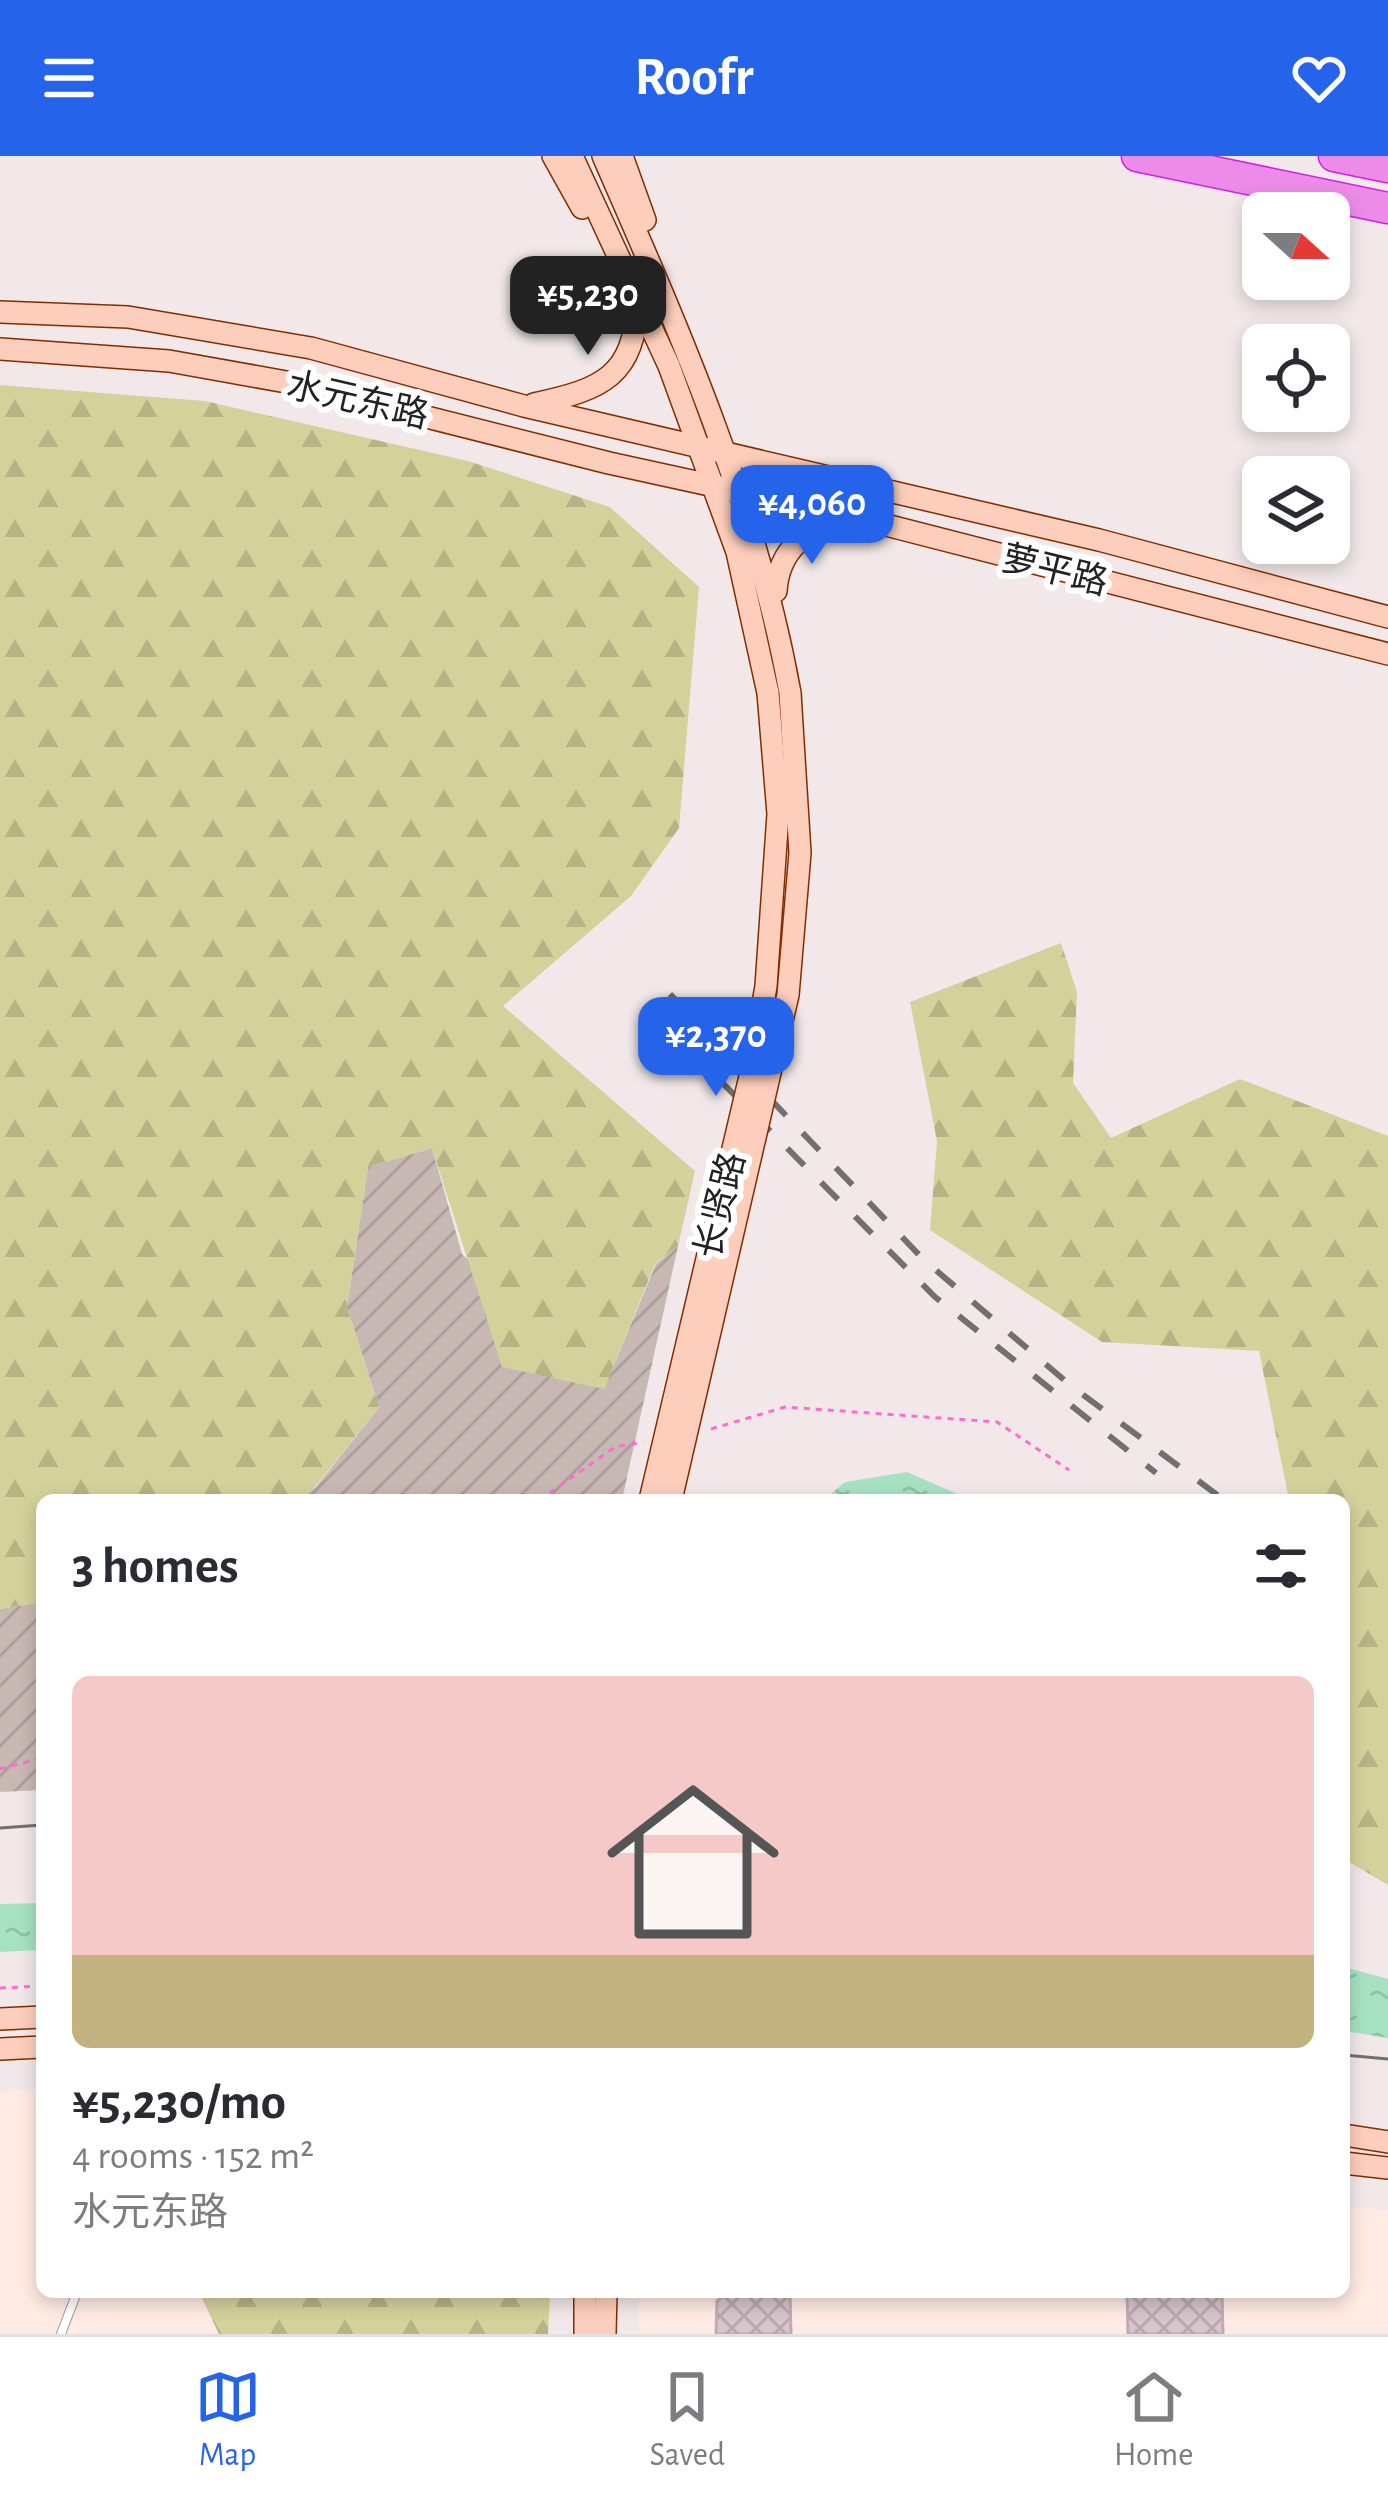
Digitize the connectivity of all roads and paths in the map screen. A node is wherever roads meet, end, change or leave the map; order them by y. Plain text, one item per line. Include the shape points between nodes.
1 (553, 156) edge
2 (572, 156) edge
3 (603, 156) edge
4 (622, 156) edge
5 (1137, 156) edge
6 (1334, 156) edge
7 (1388, 167) edge
8 (1388, 208) edge
9 (638, 293) junction
10 (0, 312) edge
11 (0, 349) edge
12 (687, 352) junction
13 (524, 406) junction
14 (698, 447) junction
15 (729, 455) junction
16 (710, 484) junction
17 (741, 491) junction
18 (848, 515) junction
19 (1388, 616) edge
20 (776, 619) junction
21 (1388, 654) edge
22 (779, 693) junction
23 (701, 1431) dead end
24 (658, 1439) dead end
25 (1069, 1470) dead end
26 (548, 1494) edge
27 (651, 1494) edge
28 (672, 1494) edge
29 (36, 1760) edge
30 (0, 1769) edge
31 (36, 1986) edge
32 (0, 1988) edge
33 (36, 2017) edge
34 (0, 2019) edge
35 (36, 2047) edge
36 (0, 2049) edge
37 (1350, 2136) edge
38 (1388, 2142) edge
39 (1350, 2164) edge
40 (1388, 2168) edge
41 (75, 2298) edge
42 (585, 2298) edge
43 (606, 2298) edge
44 (61, 2334) edge
45 (585, 2334) edge
46 (604, 2334) edge

1 - 9 main road
2 - 9 main road
3 - 12 main road
4 - 12 main road
5 - 8 highway
6 - 7 highway
9 - 13 main road via 631,350 613,375 579,394
9 - 14 main road
10 - 13 main road, 水元东路 via 181,324 311,348
11 - 16 main road, 水元东路 via 169,361 292,383
12 - 15 main road
13 - 14 main road, 水元东路
14 - 15 main road, 萝平路
14 - 16 main road
15 - 17 main road
15 - 19 main road, 萝平路
16 - 17 main road, 萝平路
16 - 22 main road
17 - 18 main road, 萝平路
17 - 20 main road
18 - 20 main road via 792,546 777,575
18 - 21 main road, 萝平路
20 - 22 main road
22 - 27 main road, 长贤路, bridge via 766,986
22 - 28 main road, 长贤路, bridge via 800,853 788,994
23 - 25 path via 785,1407 997,1422
24 - 26 path via 615,1447
29 - 30 path
31 - 32 path
33 - 34 main road
35 - 36 main road
37 - 38 main road
39 - 40 main road
41 - 44 lane
42 - 45 main road
43 - 46 main road

